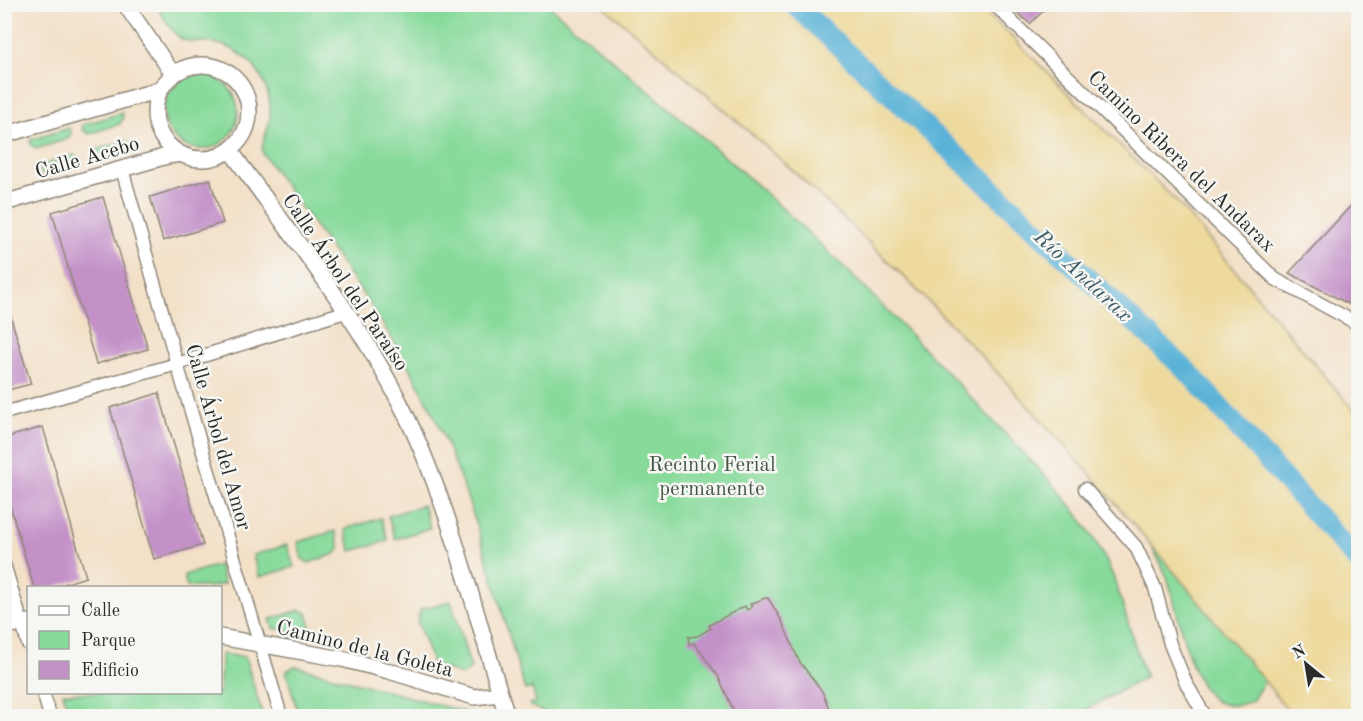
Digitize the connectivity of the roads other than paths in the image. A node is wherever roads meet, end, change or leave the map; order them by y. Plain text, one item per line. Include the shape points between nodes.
1 (125, 4) edge
2 (994, 4) edge
3 (173, 74) junction
4 (159, 90) junction
5 (4, 135) edge
6 (230, 150) junction
7 (181, 154) junction
8 (122, 168) junction
9 (4, 203) edge
10 (345, 312) junction
11 (1359, 324) edge
12 (177, 364) junction
13 (4, 414) edge
14 (1085, 489) dead end
15 (4, 564) edge
16 (25, 622) edge
17 (4, 626) edge
18 (222, 637) edge
19 (259, 643) junction
20 (43, 694) edge
21 (500, 694) junction
22 (50, 717) edge
23 (281, 717) edge
24 (507, 717) edge
25 (1205, 717) edge

1 - 3 street
2 - 11 street, Camino Ribera del Andarax via 1275,279
3 - 4 street
3 - 6 street via 190,66 219,67 242,85 249,105 247,127
4 - 5 street, Calle Acebo
4 - 7 street via 154,111 156,126 163,140
6 - 7 street via 202,159
6 - 10 street, Calle Árbol del Paraíso
7 - 8 street, Calle Acebo
8 - 9 street, Calle Acebo
8 - 12 street, Calle Árbol del Amor
10 - 12 street
10 - 21 street, Calle Árbol del Paraíso via 400,402 429,467
12 - 13 street
12 - 19 street, Calle Árbol del Amor
14 - 25 street via 1136,547 1155,588 1170,644
15 - 16 street
16 - 17 street
18 - 19 street, Camino de la Goleta
19 - 21 street, Camino de la Goleta via 351,661 474,697
19 - 23 street, Calle Árbol del Amor
20 - 22 street
21 - 24 street, Calle Árbol del Paraíso

